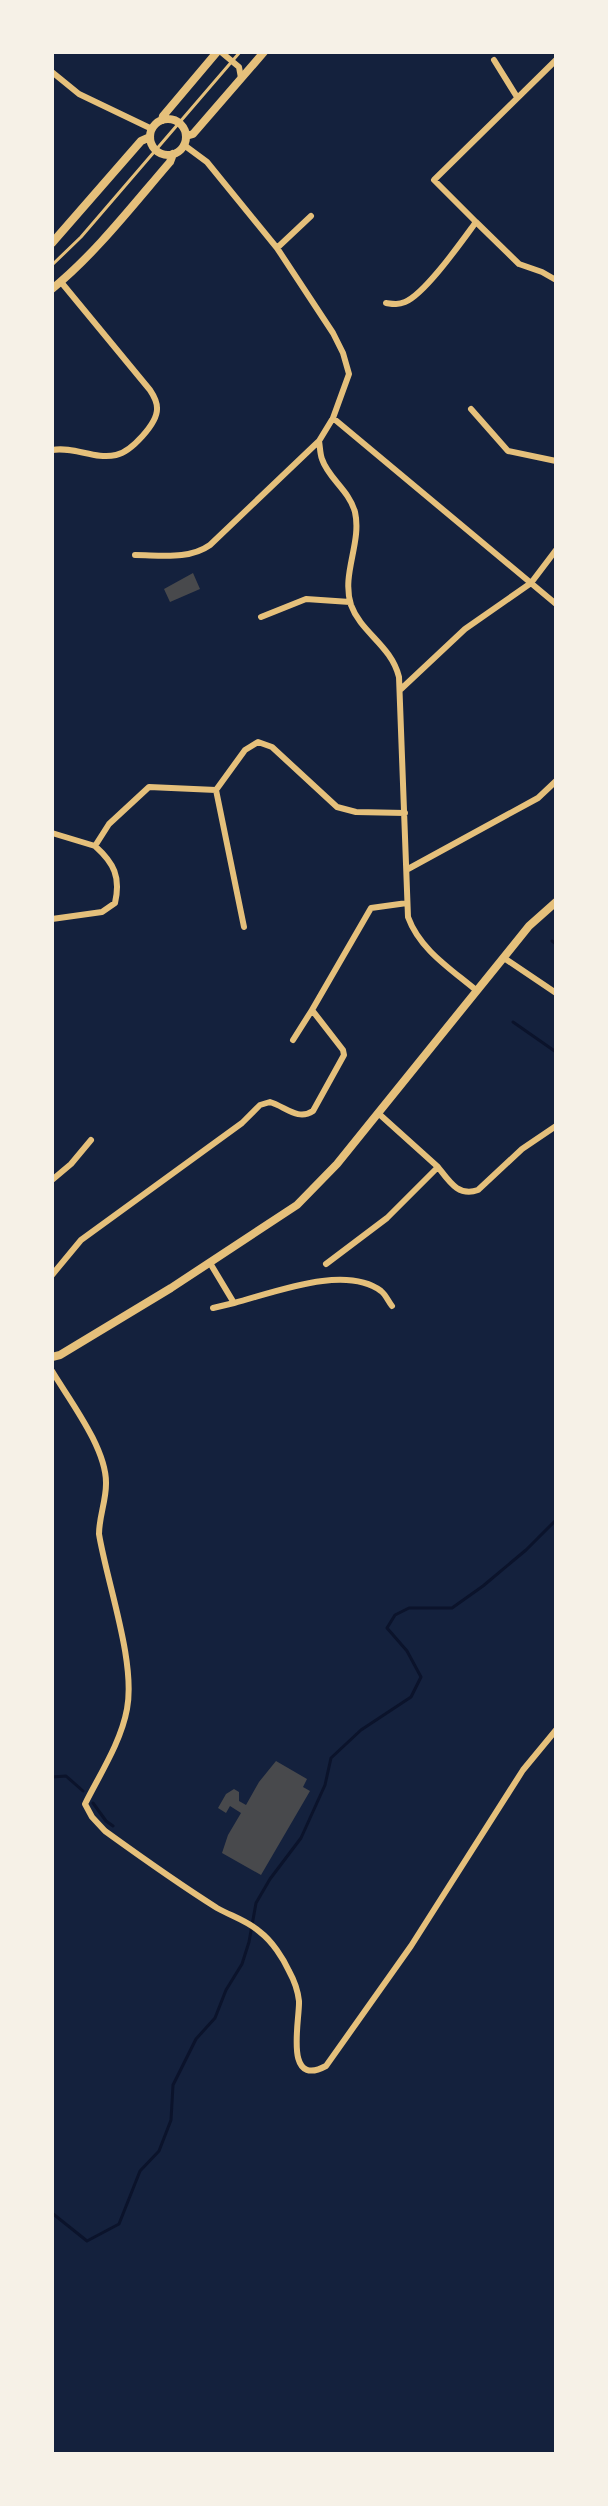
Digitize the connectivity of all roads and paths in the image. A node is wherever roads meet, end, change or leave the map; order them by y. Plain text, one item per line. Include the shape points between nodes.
1 (219, 52) edge
2 (240, 52) edge
3 (264, 52) edge
4 (494, 60) dead end
5 (556, 60) edge
6 (232, 62) junction
7 (52, 72) edge
8 (241, 78) junction
9 (517, 97) junction
10 (162, 120) junction
11 (179, 123) junction
12 (151, 133) junction
13 (185, 140) junction
14 (156, 150) junction
15 (173, 154) junction
16 (311, 216) dead end
17 (476, 222) junction
18 (52, 243) edge
19 (277, 248) junction
20 (52, 265) edge
21 (556, 280) edge
22 (61, 282) junction
23 (52, 289) edge
24 (386, 303) dead end
25 (471, 409) dead end
26 (333, 418) junction
27 (319, 441) junction
28 (52, 450) edge
29 (556, 461) edge
30 (556, 550) edge
31 (135, 555) dead end
32 (531, 583) junction
33 (350, 602) junction
34 (556, 604) edge
35 (261, 617) dead end
36 (400, 690) junction
37 (556, 781) edge
38 (216, 790) junction
39 (405, 813) junction
40 (52, 833) edge
41 (95, 846) junction
42 (408, 869) junction
43 (556, 902) edge
44 (407, 903) junction
45 (52, 919) edge
46 (244, 927) dead end
47 (504, 958) junction
48 (477, 991) junction
49 (556, 993) edge
50 (312, 1010) junction
51 (293, 1040) dead end
52 (378, 1113) junction
53 (556, 1126) edge
54 (91, 1140) dead end
55 (438, 1167) junction
56 (52, 1180) edge
57 (210, 1263) junction
58 (326, 1264) dead end
59 (52, 1275) edge
60 (234, 1303) junction
61 (392, 1306) dead end
62 (213, 1308) dead end
63 (52, 1357) edge
64 (52, 1371) edge
65 (556, 1730) edge

1 - 6 street
1 - 10 street
2 - 6 lane
3 - 8 street
4 - 9 street
5 - 9 street
6 - 8 street
6 - 11 lane
7 - 12 street via 79,94
8 - 13 street
9 - 17 street via 434,180
10 - 11 street
10 - 12 street
11 - 13 street
11 - 14 lane
12 - 14 street
12 - 18 street
13 - 15 street
13 - 19 street
14 - 15 street
14 - 20 lane
15 - 22 street
16 - 19 street
17 - 21 street via 519,264
17 - 24 street via 410,299
19 - 26 street via 343,353 349,374
22 - 23 street
22 - 28 street via 150,390 158,412 124,452 106,456
25 - 29 street via 508,451
26 - 27 street
26 - 32 street
27 - 31 street via 203,550
27 - 33 street via 322,461 355,513
30 - 32 street
32 - 34 street
32 - 36 street via 465,629
33 - 35 street via 306,599
33 - 36 street via 390,655
36 - 39 street
37 - 42 street via 538,798
38 - 39 street via 245,750 258,742 272,747 337,807
38 - 41 street via 149,787 109,824
38 - 46 street
39 - 42 street
40 - 41 street
41 - 45 street via 109,859 119,887 115,903 102,912
42 - 44 street
43 - 47 street
44 - 48 street via 417,936
44 - 50 street via 371,908
47 - 48 street
47 - 49 street
48 - 52 street
50 - 51 street
50 - 59 street via 344,1055 313,1111 297,1115 270,1102 260,1105 81,1240
52 - 55 street
52 - 57 street via 297,1205
53 - 55 street via 471,1193 452,1186
54 - 56 street
55 - 58 street via 387,1218
57 - 60 street
57 - 63 street
60 - 61 street via 344,1280 379,1290
60 - 62 street
64 - 65 street via 91,1436 105,1471 99,1534 129,1684 121,1732 85,1804 105,1831 260,1931 290,1972 299,1998 295,2045 309,2070 326,2066 374,2000 523,1770

